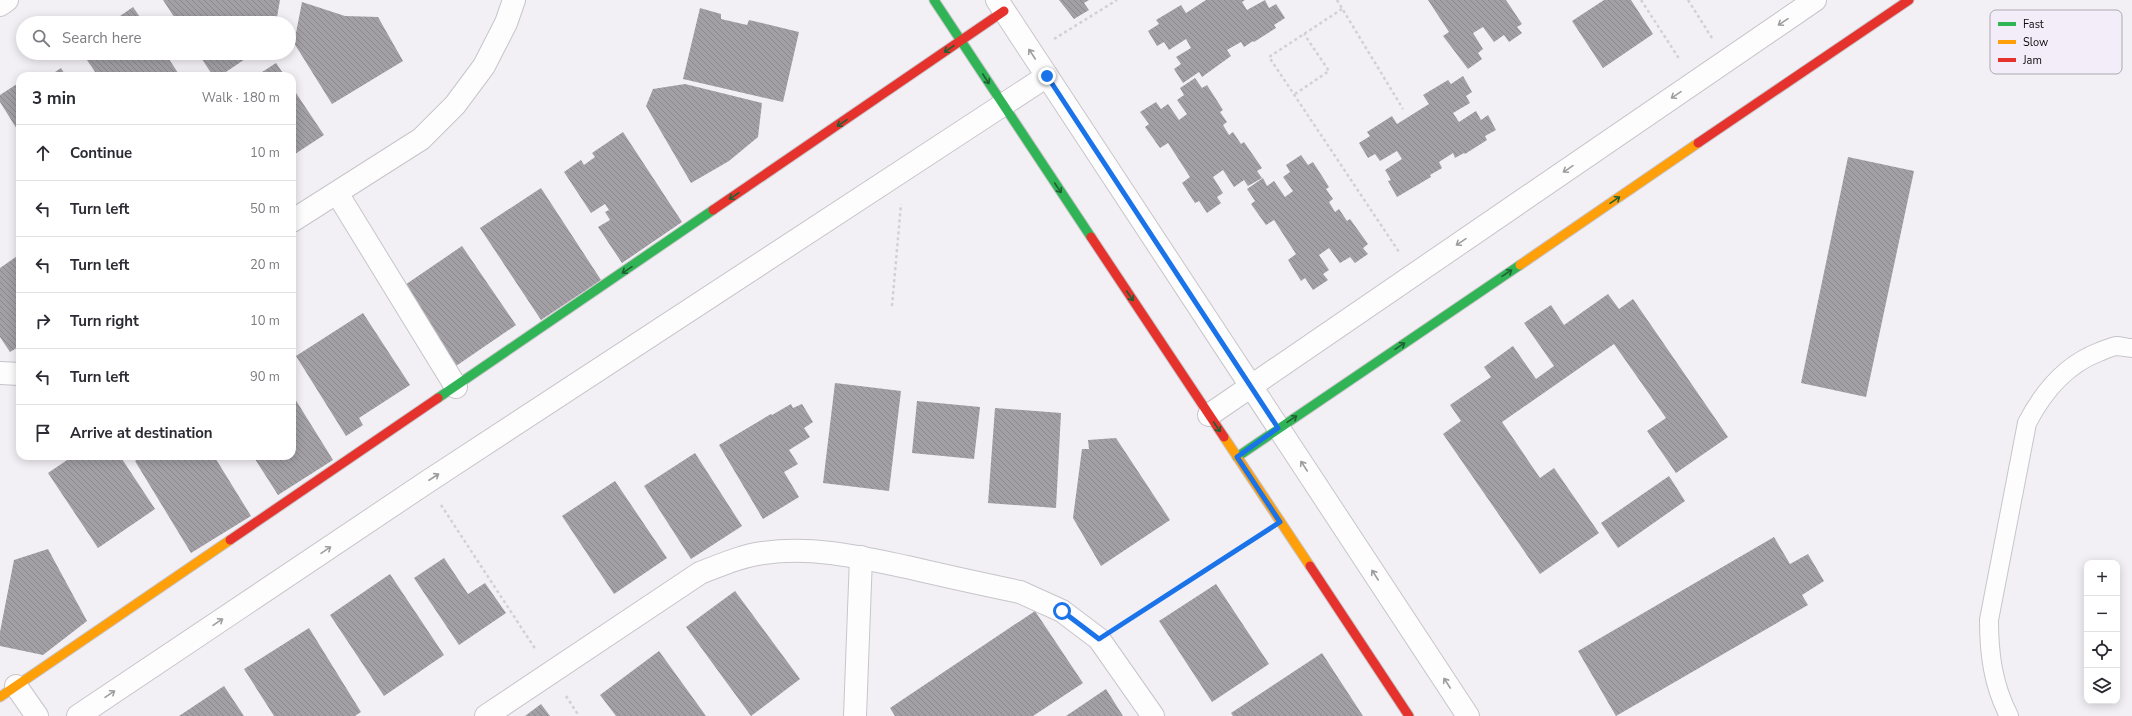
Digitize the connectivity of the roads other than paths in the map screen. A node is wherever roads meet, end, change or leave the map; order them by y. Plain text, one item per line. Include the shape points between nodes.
1 (7, 0) edge
2 (514, 0) edge
3 (934, 0) edge
4 (1815, 0) edge
5 (1909, 0) edge
6 (0, 5) edge
7 (1000, 6) edge
8 (961, 41) junction
9 (1047, 76) junction
10 (1003, 105) junction
11 (337, 192) junction
12 (296, 218) edge
13 (2132, 348) edge
14 (0, 373) edge
15 (16, 374) edge
16 (1251, 386) junction
17 (456, 387) junction
18 (1209, 415) junction
19 (1278, 428) junction
20 (1237, 457) junction
21 (861, 557) junction
22 (8, 692) edge
23 (36, 716) edge
24 (78, 716) edge
25 (486, 716) edge
26 (855, 716) edge
27 (1153, 716) edge
28 (1409, 716) edge
29 (1468, 716) edge
30 (2009, 716) edge

1 - 6 street
2 - 11 street via 506,23 484,66 455,105 421,139
3 - 8 street
4 -> 16 street
19 -> 5 street
7 - 8 street
9 -> 7 street
8 -> 10 street
8 -> 17 street
9 - 10 street
9 - 16 street
10 -> 18 street
24 -> 10 street via 427,482
11 - 12 street
11 - 17 street
13 - 30 lane via 2115,346 2071,367 2053,383 2038,402 2027,423 1989,620 1989,648 1993,675
14 - 15 street
16 - 18 street
16 - 19 street
17 - 22 street
18 -> 20 street
19 - 20 street
29 -> 19 street
20 - 28 street
21 - 25 street via 829,551 763,553 730,561 700,573
21 - 26 street
21 - 27 street via 1020,592 1062,611 1099,639
22 - 23 street

